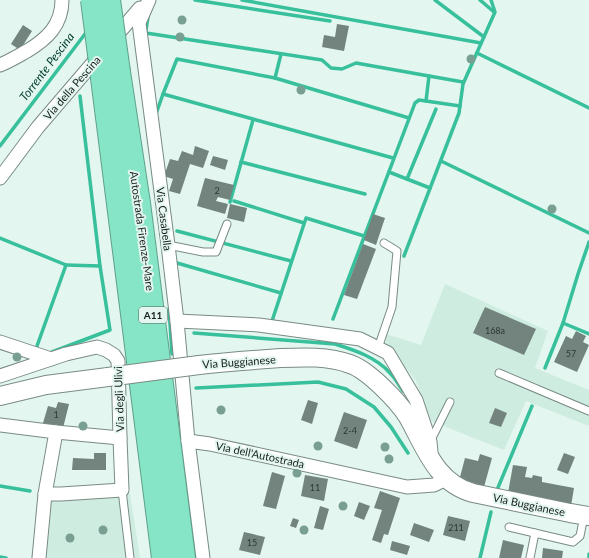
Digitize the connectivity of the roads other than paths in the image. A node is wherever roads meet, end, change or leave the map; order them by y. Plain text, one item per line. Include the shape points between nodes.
1 (62, 0) edge
2 (92, 0) edge
3 (109, 0) edge
4 (148, 0) edge
5 (0, 65) edge
6 (111, 75) junction
7 (0, 178) edge
8 (227, 224) dead end
9 (384, 243) dead end
10 (168, 245) junction
11 (177, 321) junction
12 (0, 342) edge
13 (378, 348) junction
14 (51, 359) junction
15 (499, 373) dead end
16 (0, 376) edge
17 (0, 396) edge
18 (450, 402) dead end
19 (589, 411) edge
20 (0, 425) edge
21 (56, 432) junction
22 (120, 438) junction
23 (188, 441) junction
24 (430, 442) junction
25 (432, 462) junction
26 (446, 479) junction
27 (122, 490) junction
28 (45, 494) junction
29 (587, 516) edge
30 (509, 527) dead end
31 (535, 533) junction
32 (39, 558) edge
33 (130, 558) edge
34 (163, 558) edge
35 (184, 558) edge
36 (204, 558) edge
37 (530, 558) edge

1 - 5 street via 61,14 47,37
2 - 6 highway, Autostrada Firenze-Mare / A11, bridge
3 - 6 highway, Autostrada Firenze-Mare / A11, bridge
4 - 7 street, Via della Pescina via 38,127
4 - 10 street, Via Casabella via 139,23
6 - 34 highway, Autostrada Firenze-Mare / A11
6 - 35 highway, Autostrada Firenze-Mare / A11 via 139,203
8 - 10 lane via 216,252
9 - 13 lane via 397,251 392,308
10 - 11 street, Via Casabella
11 - 13 street via 259,325 360,339
11 - 23 street, Via Casabella
12 - 14 street
13 - 24 street via 388,353 416,400
14 - 16 street, Via degli Ulivi
14 - 22 street, Via degli Ulivi via 97,348 114,355 118,361
15 - 19 lane
17 - 25 main road, Via Buggianese, bridge via 46,385 199,365 304,357 330,358 351,364 383,388 407,415
18 - 24 lane
20 - 21 street, Via degli Ulivi
21 - 22 street, Via degli Ulivi
21 - 28 street
22 - 27 street, Via degli Ulivi
23 - 26 street, Via dell'Autostrada via 407,487 434,485
23 - 36 street
24 - 25 street
25 - 26 main road, Via Buggianese
26 - 29 main road, Via Buggianese via 457,488 472,493
27 - 28 street
27 - 33 lane
28 - 32 street
29 - 31 lane via 580,536 573,542
30 - 31 lane
31 - 37 lane

